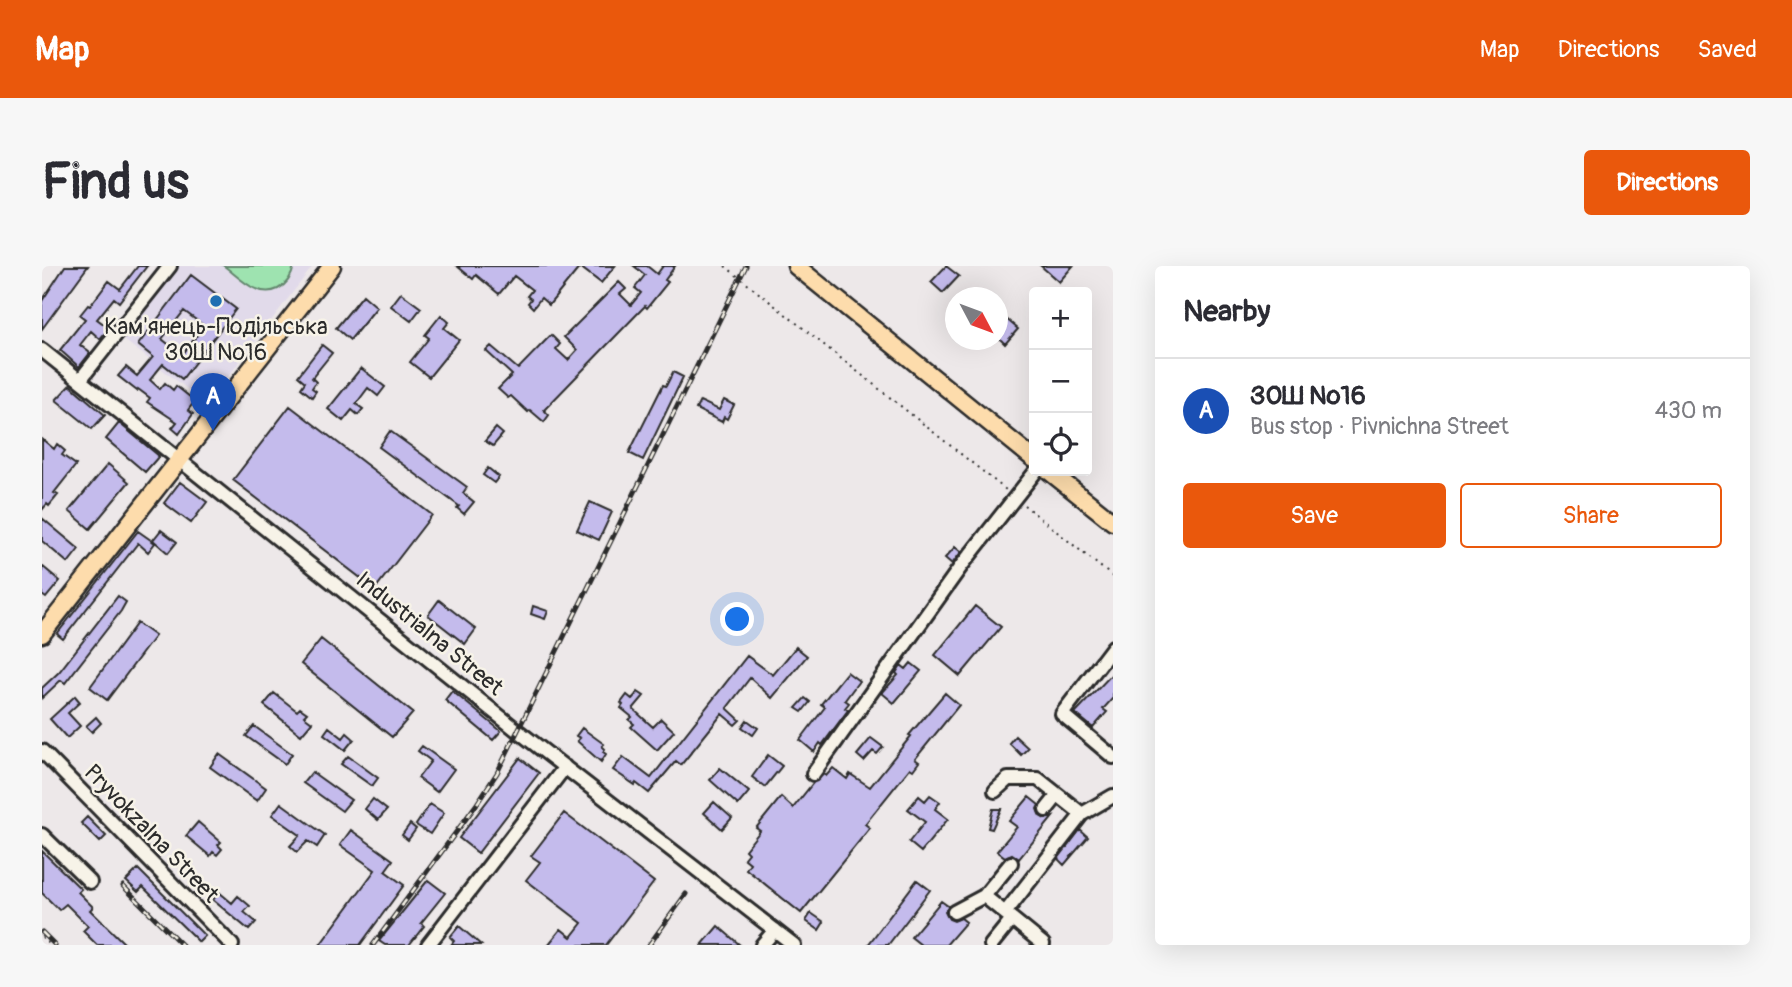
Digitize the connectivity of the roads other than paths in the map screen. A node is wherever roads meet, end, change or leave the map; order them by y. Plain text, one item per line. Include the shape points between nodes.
1 (170, 266) edge
2 (332, 266) edge
3 (796, 266) edge
4 (42, 350) edge
5 (80, 380) junction
6 (1029, 455) edge
7 (180, 460) junction
8 (1032, 476) edge
9 (1055, 476) edge
10 (1113, 523) edge
11 (42, 634) edge
12 (1113, 647) edge
13 (42, 751) edge
14 (1113, 757) edge
15 (565, 768) junction
16 (813, 774) dead end
17 (995, 791) dead end
18 (1058, 796) junction
19 (1113, 796) edge
20 (1046, 810) dead end
21 (1082, 814) junction
22 (42, 835) edge
23 (1011, 863) dead end
24 (90, 882) dead end
25 (984, 896) junction
26 (954, 912) dead end
27 (1009, 916) junction
28 (775, 930) junction
29 (1043, 944) edge
30 (232, 945) edge
31 (428, 945) edge
32 (762, 945) edge
33 (794, 945) edge
34 (991, 945) edge

1 - 5 street
2 - 7 main road
3 - 6 main road
4 - 5 street, Industrialna Street
5 - 7 street, Industrialna Street
7 - 11 main road
7 - 15 street, Industrialna Street
8 - 16 street via 962,565
9 - 10 main road
12 - 14 street via 1062,714
13 - 30 street, Pryvokzalna Street
15 - 28 street, Industrialna Street
15 - 31 street
17 - 18 street via 1008,779 1038,779
18 - 20 street
18 - 21 street
19 - 21 street
21 - 27 street
22 - 24 street
23 - 25 street
25 - 26 street
25 - 27 street
27 - 29 street
27 - 34 street
28 - 32 street
28 - 33 street, Industrialna Street

